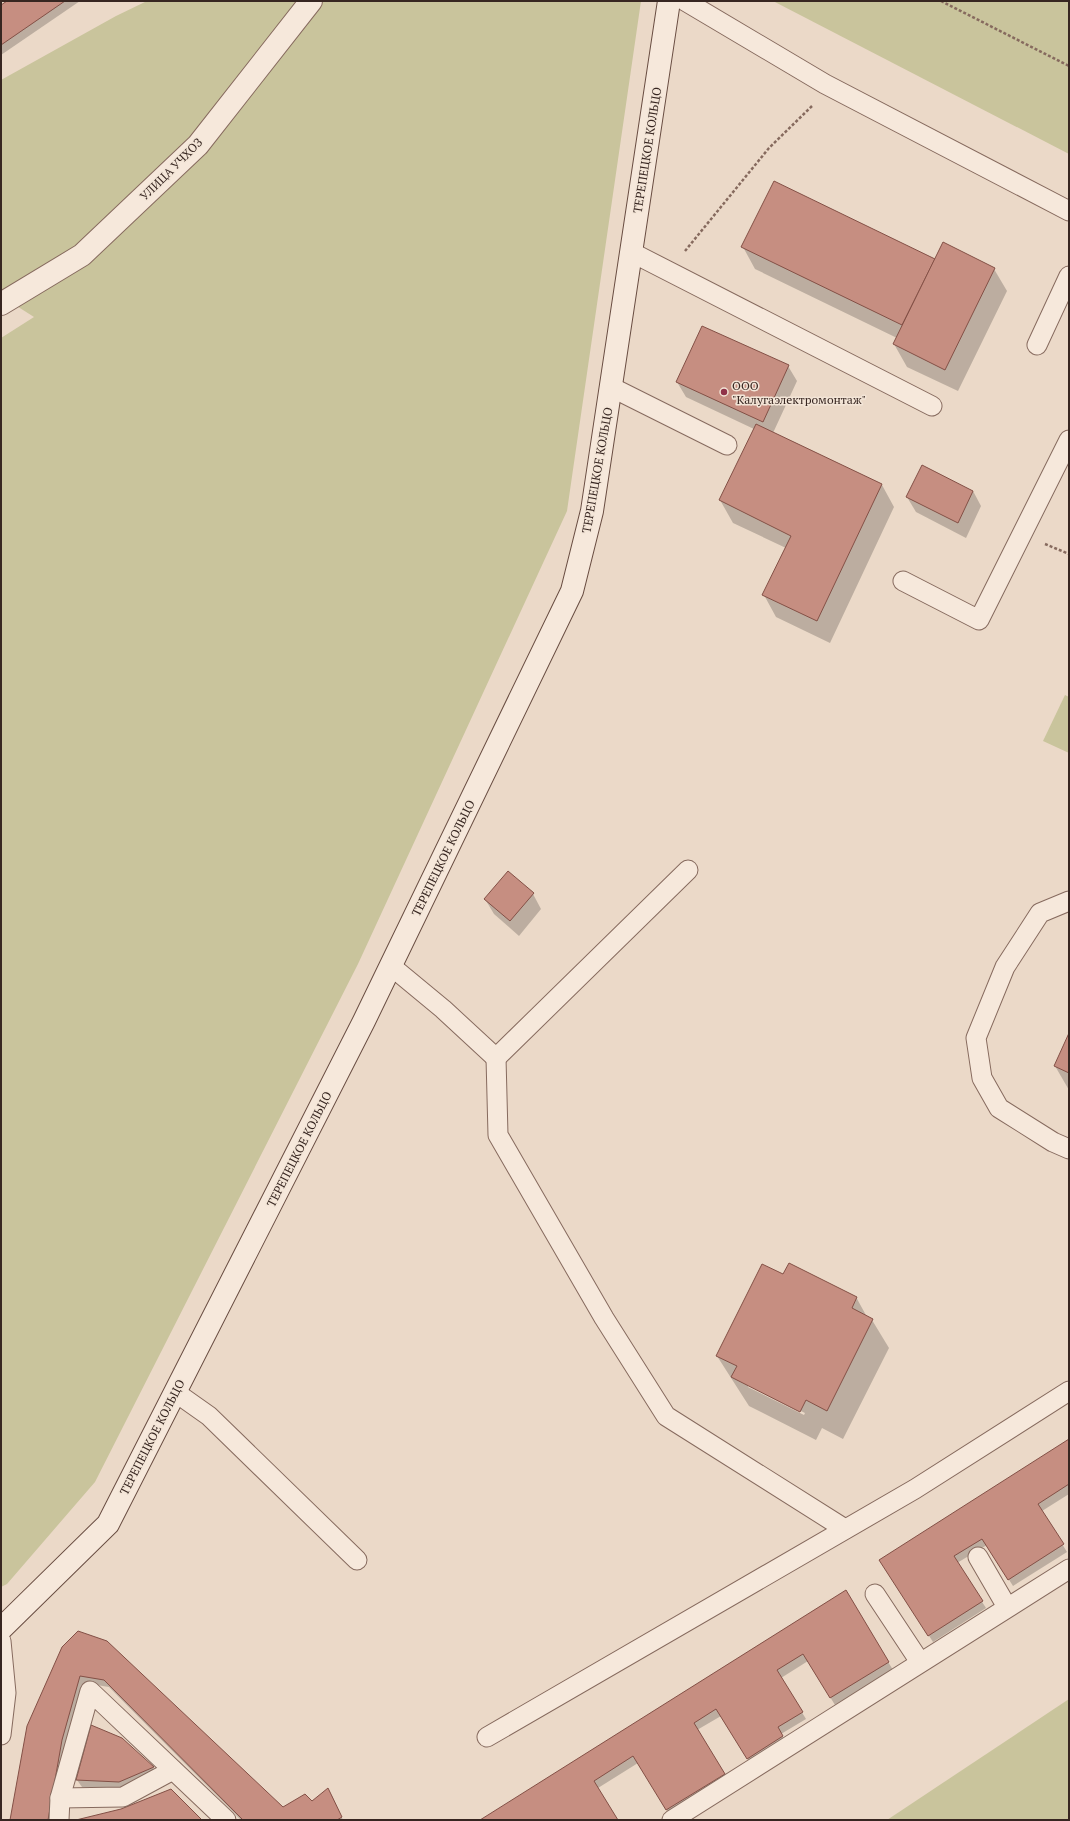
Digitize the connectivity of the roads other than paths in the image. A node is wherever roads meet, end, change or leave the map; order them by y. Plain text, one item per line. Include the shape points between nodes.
1 (311, 1) edge
2 (669, 1) edge
3 (685, 1) edge
4 (1069, 211) edge
5 (631, 252) junction
6 (1069, 276) edge
7 (1, 304) edge
8 (1036, 345) dead end
9 (611, 387) junction
10 (932, 406) dead end
11 (1069, 440) edge
12 (727, 445) dead end
13 (902, 581) dead end
14 (688, 870) dead end
15 (1069, 901) edge
16 (391, 966) junction
17 (496, 1058) junction
18 (1069, 1148) edge
19 (1069, 1391) edge
20 (175, 1392) junction
21 (845, 1529) junction
22 (978, 1557) dead end
23 (357, 1560) dead end
24 (1069, 1569) edge
25 (875, 1594) dead end
26 (1007, 1607) junction
27 (1, 1629) edge
28 (1, 1641) edge
29 (920, 1662) junction
30 (1, 1734) edge
31 (487, 1737) dead end
32 (173, 1770) junction
33 (60, 1798) junction
34 (59, 1820) edge
35 (226, 1820) edge
36 (672, 1820) edge

1 - 7 street, УЛИЦА УЧХОЗ via 198,145 82,255
2 - 5 street, ТЕРЕПЕЦКОЕ КОЛЬЦО
3 - 4 lane via 825,84
5 - 9 street, ТЕРЕПЕЦКОЕ КОЛЬЦО
5 - 10 lane
6 - 8 lane
9 - 12 lane
9 - 16 street, ТЕРЕПЕЦКОЕ КОЛЬЦО via 592,511 572,592
11 - 13 lane via 979,620
14 - 17 lane
15 - 18 lane via 1040,913 1005,967 976,1038 982,1078 999,1108 1053,1142
16 - 17 lane
16 - 20 street, ТЕРЕПЕЦКОЕ КОЛЬЦО
17 - 21 lane via 498,1136 604,1318 666,1416
19 - 21 lane via 915,1489
20 - 23 lane via 209,1416
20 - 27 street, ТЕРЕПЕЦКОЕ КОЛЬЦО via 108,1524
21 - 31 lane
22 - 26 lane
24 - 26 lane
25 - 29 lane
26 - 29 lane
28 - 30 lane via 6,1693
29 - 36 lane
32 - 33 lane via 123,1797
32 - 33 lane via 90,1691
32 - 35 lane
33 - 34 lane

